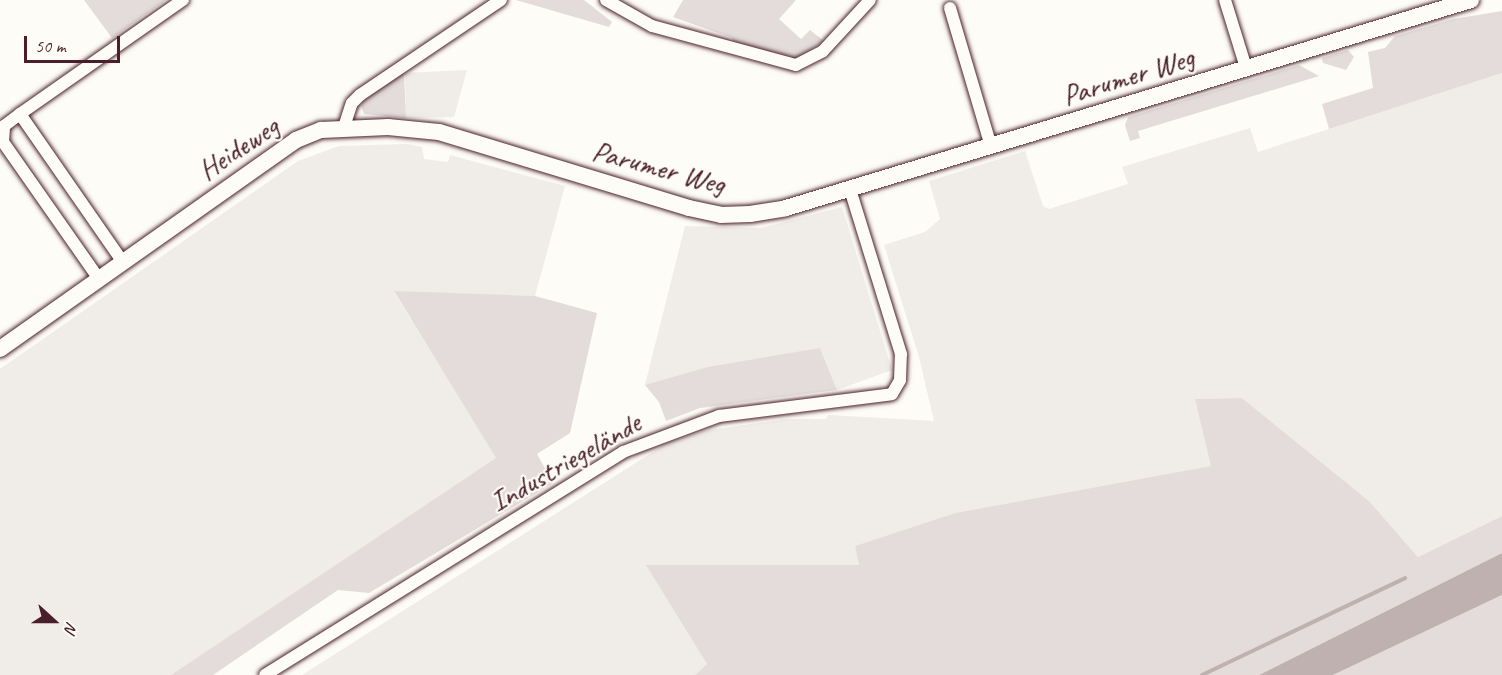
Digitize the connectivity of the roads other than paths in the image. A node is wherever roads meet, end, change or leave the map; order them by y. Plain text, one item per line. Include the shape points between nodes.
1 (183, 0) edge
2 (501, 0) edge
3 (606, 0) edge
4 (870, 0) edge
5 (1226, 0) edge
6 (1471, 0) edge
7 (951, 8) dead end
8 (1246, 68) junction
9 (20, 114) junction
10 (344, 127) junction
11 (991, 146) junction
12 (850, 189) junction
13 (123, 262) junction
14 (99, 279) junction
15 (0, 348) edge
16 (266, 675) edge

1 - 9 street
2 - 10 street via 360,95 352,103
3 - 4 street via 652,26 796,66 823,51
5 - 8 street
6 - 8 street, Parumer Weg
7 - 11 street
8 - 11 street, Parumer Weg
9 - 13 street
9 - 14 street via 4,126 3,142
10 - 12 street, Parumer Weg via 439,132 721,215 786,208
10 - 13 street, Heideweg via 321,130 296,140
11 - 12 street, Parumer Weg
12 - 16 street, Industriegelände via 901,354 900,380 892,394 719,416 623,452
13 - 14 street, Heideweg
14 - 15 street, Heideweg

